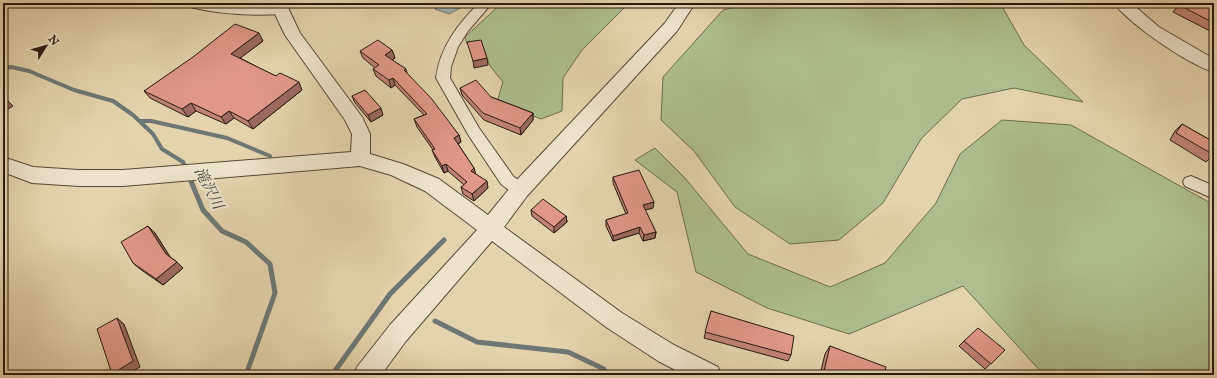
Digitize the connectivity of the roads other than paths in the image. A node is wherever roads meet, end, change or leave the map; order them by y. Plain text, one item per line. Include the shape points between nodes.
1 (190, 3) edge
2 (486, 3) edge
3 (687, 3) edge
4 (1122, 3) edge
5 (281, 6) edge
6 (1214, 66) edge
7 (360, 159) junction
8 (3, 164) edge
9 (1191, 182) dead end
10 (520, 190) junction
11 (1214, 193) edge
12 (490, 229) junction
13 (366, 375) edge
14 (709, 375) edge

1 - 5 street via 216,9 265,11
2 - 10 street via 460,32 447,53 443,78 474,132 507,180
3 - 10 street via 671,27
4 - 6 street via 1153,29
5 - 7 street via 293,34 353,117 360,134
7 - 8 street via 123,178 32,174
7 - 12 street via 396,169 432,185
9 - 11 street
10 - 12 street
12 - 13 street via 398,333
12 - 14 street via 614,320 666,353

